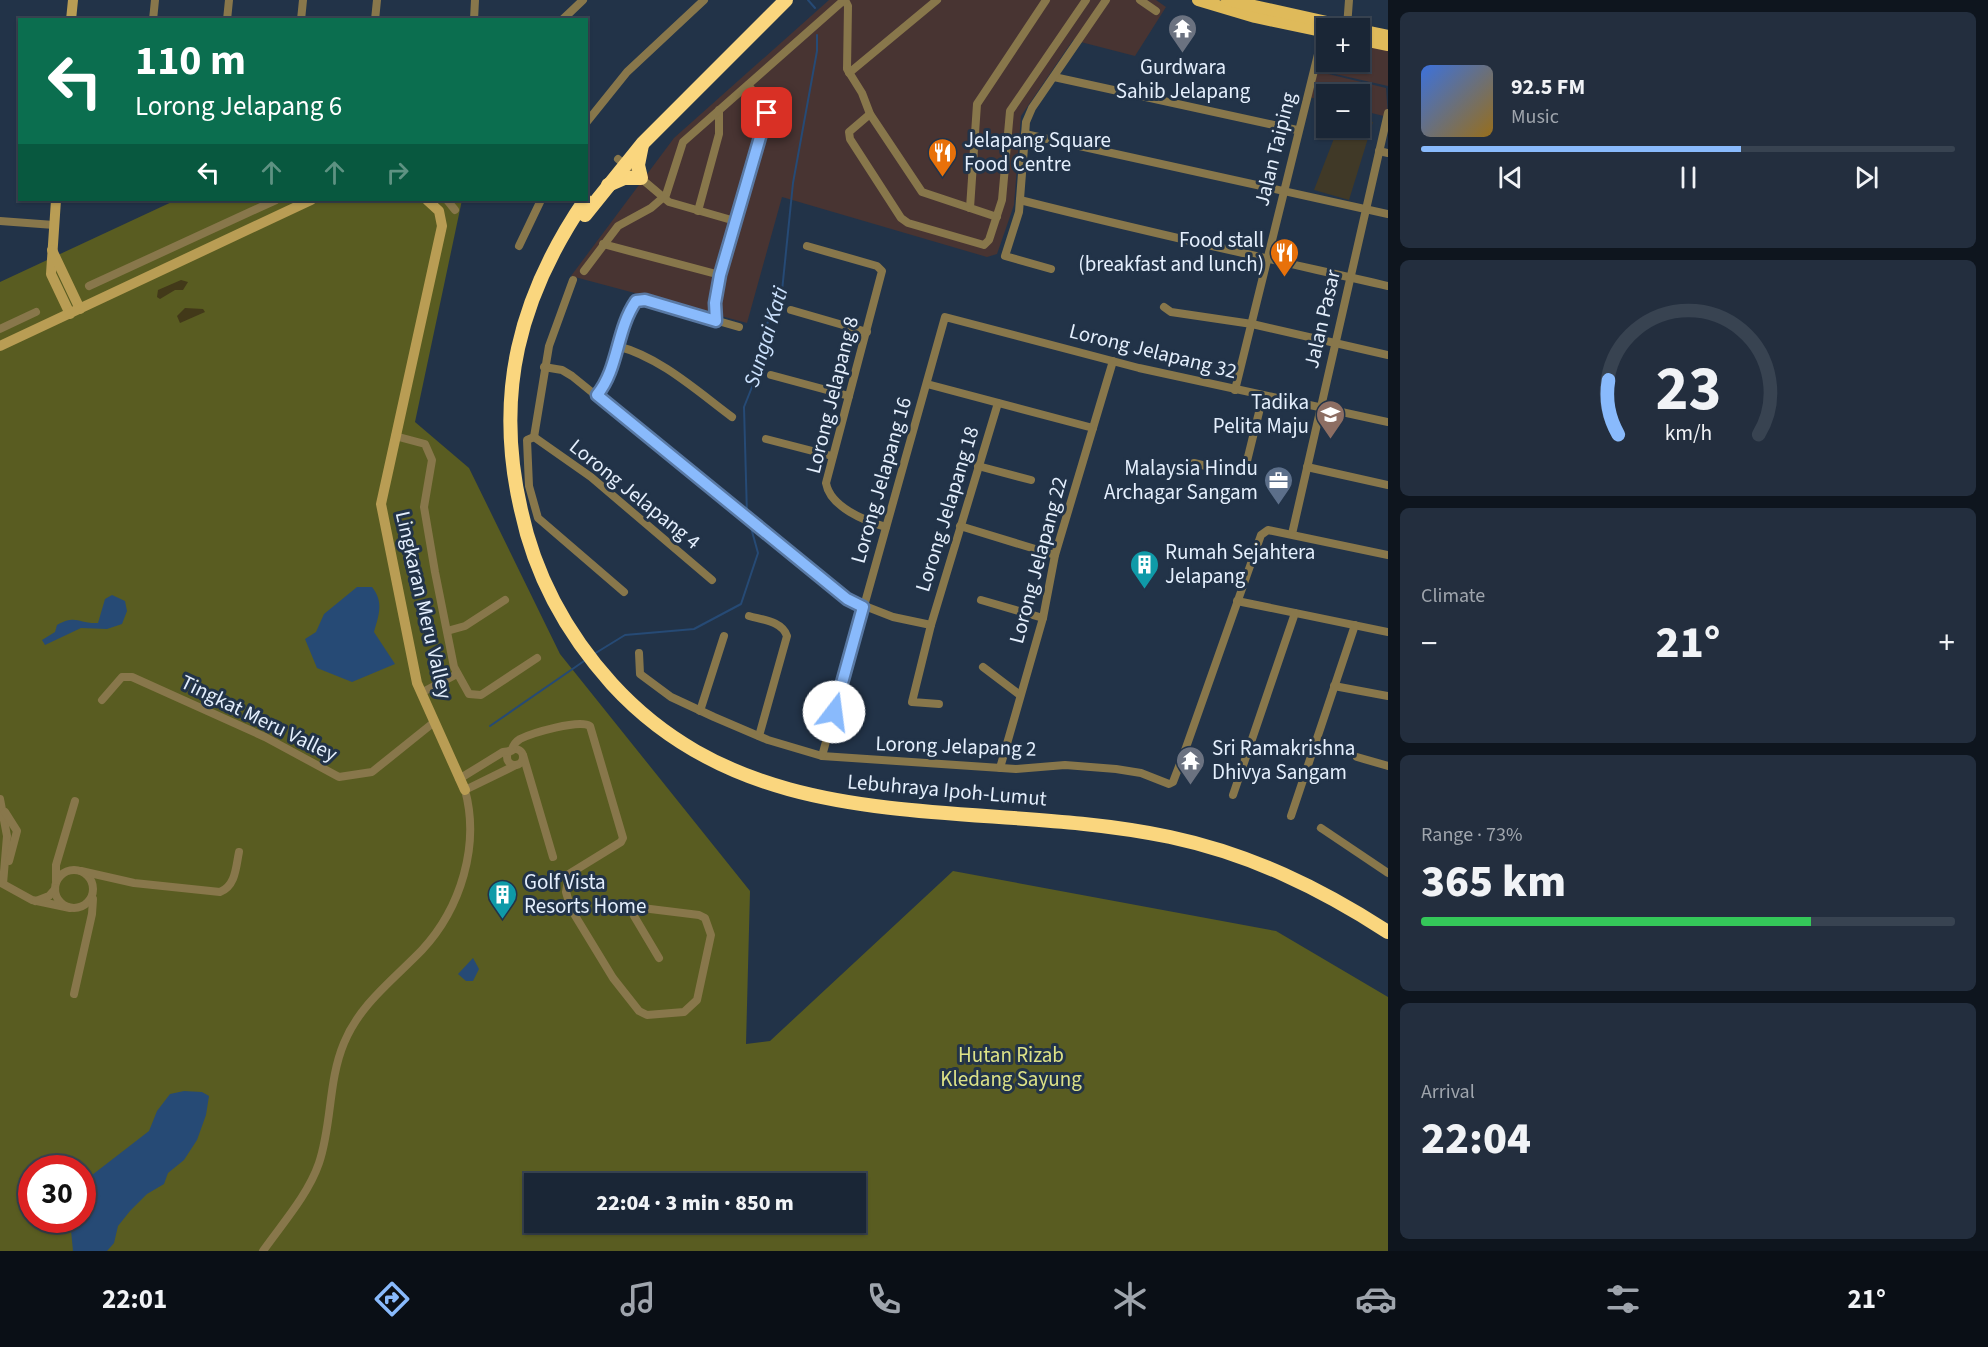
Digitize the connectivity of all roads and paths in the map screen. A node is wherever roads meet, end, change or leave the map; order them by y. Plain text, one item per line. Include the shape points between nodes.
1 (73, 0) edge
2 (155, 0) edge
3 (229, 0) edge
4 (303, 0) edge
5 (377, 0) edge
6 (475, 0) edge
7 (584, 0) edge
8 (704, 0) edge
9 (844, 0) edge
10 (937, 0) edge
11 (1047, 0) edge
12 (1086, 0) edge
13 (1106, 0) edge
14 (1140, 0) edge
15 (1198, 0) edge
16 (1227, 0) edge
17 (1349, 0) edge
18 (785, 2) edge
19 (1246, 2) edge
20 (1156, 11) dead end
21 (71, 18) edge
22 (153, 18) edge
23 (227, 18) edge
24 (301, 18) edge
25 (375, 18) edge
26 (474, 18) edge
27 (564, 18) edge
28 (1352, 18) edge
29 (1316, 25) edge
30 (1316, 27) edge
31 (1370, 32) edge
32 (1388, 36) edge
33 (1370, 41) edge
34 (1388, 45) edge
35 (1316, 62) edge
36 (720, 64) junction
37 (849, 73) junction
38 (1054, 77) junction
39 (748, 85) junction
40 (719, 110) junction
41 (1388, 113) edge
42 (870, 114) junction
43 (588, 119) edge
44 (1298, 130) junction
45 (1025, 134) junction
46 (643, 143) junction
47 (1379, 151) junction
48 (1388, 153) edge
49 (621, 161) junction
50 (641, 178) junction
51 (606, 186) junction
52 (1282, 190) junction
53 (588, 196) edge
54 (664, 198) junction
55 (1020, 200) junction
56 (56, 201) edge
57 (274, 201) edge
58 (309, 201) edge
59 (428, 201) edge
60 (448, 201) edge
61 (541, 201) edge
62 (584, 201) edge
63 (970, 208) junction
64 (1366, 208) junction
65 (455, 210) dead end
66 (698, 211) junction
67 (1388, 214) edge
68 (997, 217) junction
69 (0, 221) edge
70 (735, 221) junction
71 (54, 225) junction
72 (184, 243) junction
73 (603, 244) junction
74 (519, 246) dead end
75 (807, 246) dead end
76 (190, 257) junction
77 (1267, 257) junction
78 (1051, 269) dead end
79 (584, 271) dead end
80 (720, 275) junction
81 (1351, 277) junction
82 (573, 280) dead end
83 (89, 286) dead end
84 (1388, 286) edge
85 (1164, 307) dead end
86 (790, 310) dead end
87 (75, 311) junction
88 (36, 312) dead end
89 (945, 317) joint
90 (716, 321) junction
91 (1252, 324) junction
92 (739, 327) dead end
93 (0, 329) edge
94 (867, 332) junction
95 (1336, 342) junction
96 (0, 346) edge
97 (617, 346) junction
98 (1388, 355) edge
99 (1113, 361) junction
100 (544, 366) junction
101 (771, 375) dead end
102 (927, 384) junction
103 (1235, 390) junction
104 (597, 395) junction
105 (849, 396) junction
106 (1263, 396) junction
107 (998, 403) junction
108 (1320, 408) junction
109 (732, 417) dead end
110 (1388, 422) edge
111 (1093, 428) junction
112 (395, 436) junction
113 (534, 437) junction
114 (766, 439) dead end
115 (832, 456) junction
116 (1194, 463) dead end
117 (513, 466) junction
118 (978, 466) junction
119 (1307, 467) junction
120 (1031, 480) dead end
121 (1388, 485) edge
122 (960, 526) junction
123 (886, 527) junction
124 (1292, 534) junction
125 (1055, 555) junction
126 (1388, 555) edge
127 (712, 580) dead end
128 (624, 592) dead end
129 (505, 600) dead end
130 (981, 600) dead end
131 (1237, 601) junction
132 (863, 607) junction
133 (1295, 613) junction
134 (749, 616) dead end
135 (1043, 618) junction
136 (932, 625) junction
137 (1355, 625) junction
138 (447, 631) junction
139 (1388, 632) edge
140 (724, 636) dead end
141 (639, 653) dead end
142 (537, 658) dead end
143 (983, 667) dead end
144 (457, 674) junction
145 (1334, 686) junction
146 (421, 693) junction
147 (1020, 695) junction
148 (1388, 696) edge
149 (102, 700) dead end
150 (939, 704) dead end
151 (700, 711) junction
152 (433, 723) junction
153 (759, 736) junction
154 (528, 737) junction
155 (511, 750) junction
156 (522, 754) junction
157 (822, 756) junction
158 (1357, 757) dead end
159 (517, 764) junction
160 (1388, 766) edge
161 (1000, 768) junction
162 (477, 769) junction
163 (528, 772) junction
164 (459, 779) junction
165 (483, 782) junction
166 (465, 790) junction
167 (1233, 795) dead end
168 (75, 801) dead end
169 (1, 804) edge
170 (1291, 816) dead end
171 (1321, 828) dead end
172 (62, 850) junction
173 (239, 852) dead end
174 (553, 857) dead end
175 (72, 870) junction
176 (81, 871) junction
177 (1388, 873) edge
178 (112, 879) junction
179 (55, 886) junction
180 (93, 893) junction
181 (36, 901) junction
182 (72, 909) junction
183 (88, 926) junction
184 (1388, 932) edge
185 (659, 958) dead end
186 (74, 994) dead end
187 (263, 1251) edge

1 - 21 street
2 - 22 street
3 - 23 street
4 - 24 street
5 - 25 street
6 - 26 street
7 - 27 street
8 - 43 street via 627,72
9 - 37 street via 848,6
9 - 39 street
10 - 37 street
11 - 63 street via 977,104
12 - 68 street via 1010,111
13 - 38 street
14 - 20 street
15 - 30 main road via 1254,17
16 - 19 main road
17 - 28 street
18 - 36 highway, Lebuhraya Ipoh-Lumut
19 - 29 main road
31 - 32 main road
33 - 34 main road
35 - 44 street, Jalan Taiping
36 - 46 highway, Lebuhraya Ipoh-Lumut
36 - 49 highway, Lebuhraya Ipoh-Lumut via 654,120
37 - 42 street
38 - 44 street
38 - 45 street via 1028,116
39 - 40 street
39 - 70 street via 767,113
40 - 54 street via 680,147
40 - 66 street via 719,134
41 - 47 street, Jalan Pasar
42 - 63 street via 922,192
42 - 68 street via 854,125 850,139 904,221 981,245 989,240
44 - 52 street, Jalan Taiping
45 - 52 street
45 - 55 street
46 - 49 highway, Lebuhraya Ipoh-Lumut
46 - 50 highway via 638,165
47 - 48 street
47 - 64 street, Jalan Pasar
49 - 50 street
49 - 51 highway, Lebuhraya Ipoh-Lumut
49 - 53 highway, Lebuhraya Ipoh-Lumut
50 - 51 highway via 624,178
50 - 54 street
51 - 117 highway, Lebuhraya Ipoh-Lumut via 560,253 538,304 519,386
52 - 64 street
52 - 77 street, Jalan Taiping
54 - 66 street
54 - 73 street via 618,226
55 - 77 street via 1174,239
55 - 78 street via 1005,256
56 - 71 street
57 - 72 street
58 - 76 street
59 - 112 street, Lingkaran Meru Valley via 439,211 442,226
60 - 65 street
61 - 74 street
62 - 117 highway, Lebuhraya Ipoh-Lumut via 544,266 525,319 512,396
63 - 68 street
64 - 67 street
64 - 81 street, Jalan Pasar
66 - 70 street
69 - 71 street
70 - 80 street
71 - 87 street via 51,274
72 - 76 street
72 - 83 street
73 - 79 street
73 - 80 street
75 - 94 street, Lorong Jelapang 8 via 877,266 882,275
76 - 87 street
77 - 81 street
77 - 91 street, Jalan Taiping
80 - 90 street
81 - 84 street
81 - 95 street, Jalan Pasar
82 - 100 street via 553,329
85 - 91 street via 1171,312
86 - 94 street
87 - 96 street
88 - 93 street
89 - 99 street, Lorong Jelapang 32
89 - 102 street, Lorong Jelapang 16
90 - 92 street
90 - 97 street via 645,300 636,301
91 - 95 street
91 - 103 street, Jalan Taiping
94 - 105 street, Lorong Jelapang 8
95 - 98 street
95 - 108 street, Jalan Pasar
97 - 104 street via 609,378
97 - 109 street via 670,371
99 - 103 street, Lorong Jelapang 32
99 - 111 street, Lorong Jelapang 22
100 - 104 street, Lorong Jelapang 18 via 562,370
100 - 113 street
101 - 105 street
102 - 107 street
102 - 123 street, Lorong Jelapang 16
103 - 106 street, Lorong Jelapang 32
104 - 132 street, Lorong Jelapang 18 via 847,599
105 - 115 street, Lorong Jelapang 8
106 - 108 street, Lorong Jelapang 32
106 - 116 street via 1242,472
107 - 111 street
107 - 118 street, Lorong Jelapang 18
108 - 110 street, Lorong Jelapang 32
108 - 119 street, Jalan Pasar
111 - 125 street, Lorong Jelapang 22
112 - 138 street via 425,444 431,455 424,507
112 - 146 street, Lingkaran Meru Valley via 381,509
113 - 127 street, Lorong Jelapang 4 via 591,477
113 - 128 street via 527,440 526,454 531,500 538,518
114 - 115 street
115 - 123 street, Lorong Jelapang 8 via 826,483 830,494 862,520
117 - 184 highway, Lebuhraya Ipoh-Lumut via 523,522 537,566 578,641 634,707 709,760 809,796 864,806 1054,820 1174,838 1250,858 1282,872
118 - 120 street
118 - 122 street, Lorong Jelapang 18
119 - 121 street
119 - 124 street, Jalan Pasar
122 - 125 street
122 - 136 street, Lorong Jelapang 18
123 - 132 street, Lorong Jelapang 16
124 - 126 street
124 - 131 street via 1268,530 1261,535
125 - 135 street, Lorong Jelapang 22
129 - 138 street via 465,626
130 - 135 street
131 - 133 street
131 - 161 street, Lorong Jelapang 2 via 1173,782 1116,769 1065,765
132 - 136 street, Lorong Jelapang 18
132 - 157 street, Lorong Jelapang 16
133 - 137 street
133 - 167 street
134 - 153 street via 777,624 787,636
135 - 147 street, Lorong Jelapang 22
136 - 150 street, Lorong Jelapang 18 via 912,702
137 - 139 street
137 - 145 street
138 - 144 street
140 - 151 street
141 - 151 street, Lorong Jelapang 2 via 642,677
142 - 144 street via 481,695 470,694
143 - 147 street
144 - 146 street
145 - 148 street
145 - 170 street
146 - 152 street, Lingkaran Meru Valley
147 - 161 street, Lorong Jelapang 22
149 - 152 street, Tingkat Meru Valley via 122,677 132,677 273,741 339,777 372,772
151 - 153 street, Lorong Jelapang 2
152 - 164 street, Lingkaran Meru Valley
153 - 157 street, Lorong Jelapang 2
154 - 155 street via 518,740
154 - 156 street
154 - 185 street via 575,722 586,723 592,729 623,838 571,872 566,896 607,969 644,1014 684,1012 697,1000 711,935 705,918 634,907 634,916
155 - 156 street via 518,749
155 - 159 street via 508,759
155 - 162 street
156 - 159 street
156 - 163 street
157 - 161 street, Lorong Jelapang 2
158 - 160 street
159 - 163 street
159 - 165 street
162 - 164 street
162 - 165 street
163 - 174 street
164 - 166 street, Lingkaran Meru Valley
165 - 166 street
166 - 187 street, Lingkaran Meru Valley via 471,850 450,908 429,941 356,1019 340,1055 322,1154 314,1176
168 - 172 street
169 - 181 street via 7,836 4,886
171 - 177 street
172 - 175 street via 64,863
172 - 179 street via 56,865
173 - 178 street via 232,882 220,892
175 - 176 street
175 - 179 street via 62,875
176 - 178 street
176 - 180 street via 89,877
178 - 180 street via 101,880
179 - 181 street via 49,896
179 - 182 street via 60,903
180 - 182 street via 88,903
180 - 183 street
181 - 182 street
182 - 183 street via 85,915
183 - 186 street

